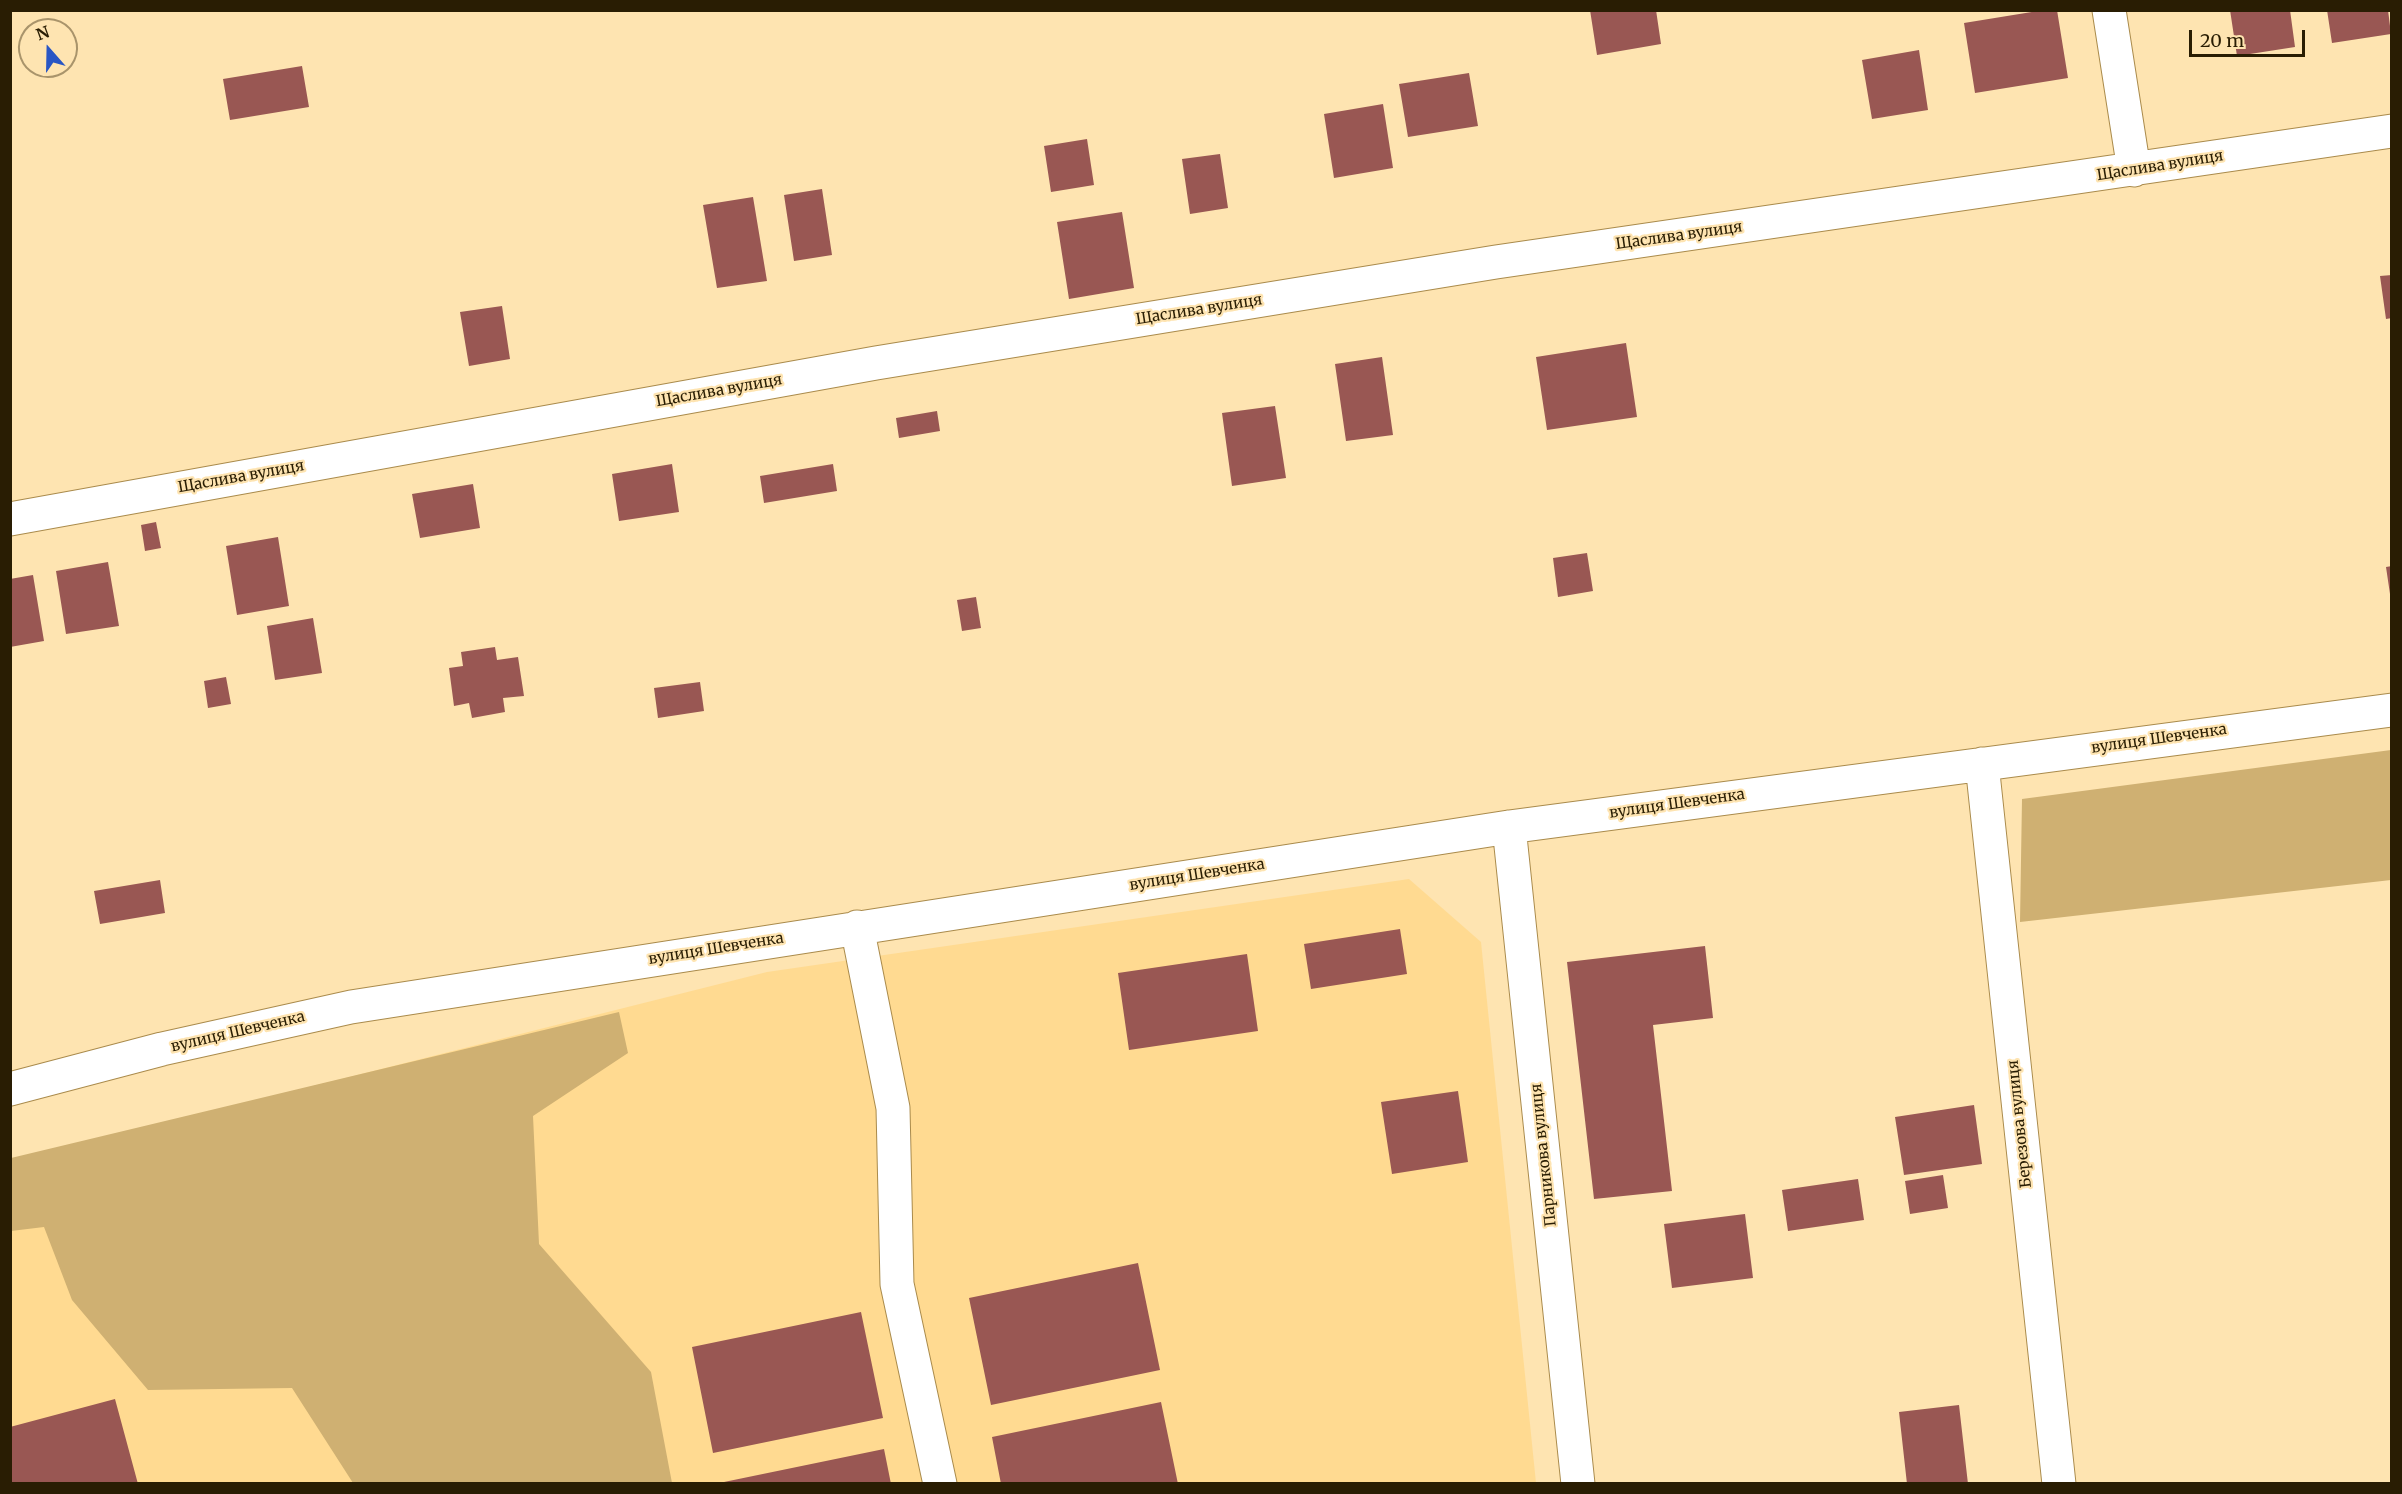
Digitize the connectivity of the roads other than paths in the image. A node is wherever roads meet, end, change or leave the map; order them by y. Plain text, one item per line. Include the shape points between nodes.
1 (2109, 10) edge
2 (2391, 131) edge
3 (2134, 170) junction
4 (10, 519) edge
5 (2391, 710) edge
6 (1982, 764) junction
7 (1509, 827) junction
8 (857, 927) junction
9 (10, 1089) edge
10 (940, 1484) edge
11 (1578, 1484) edge
12 (2059, 1484) edge

1 - 3 street
2 - 3 street, Щаслива вулиця
3 - 4 street, Щаслива вулиця via 1496,262 911,357
5 - 6 street, вулиця Шевченка
6 - 7 street, вулиця Шевченка
6 - 12 street, Березова вулиця
7 - 8 street, вулиця Шевченка
7 - 11 street, Парникова вулиця
8 - 9 street, вулиця Шевченка via 351,1006
8 - 10 street via 892,1108 897,1284

